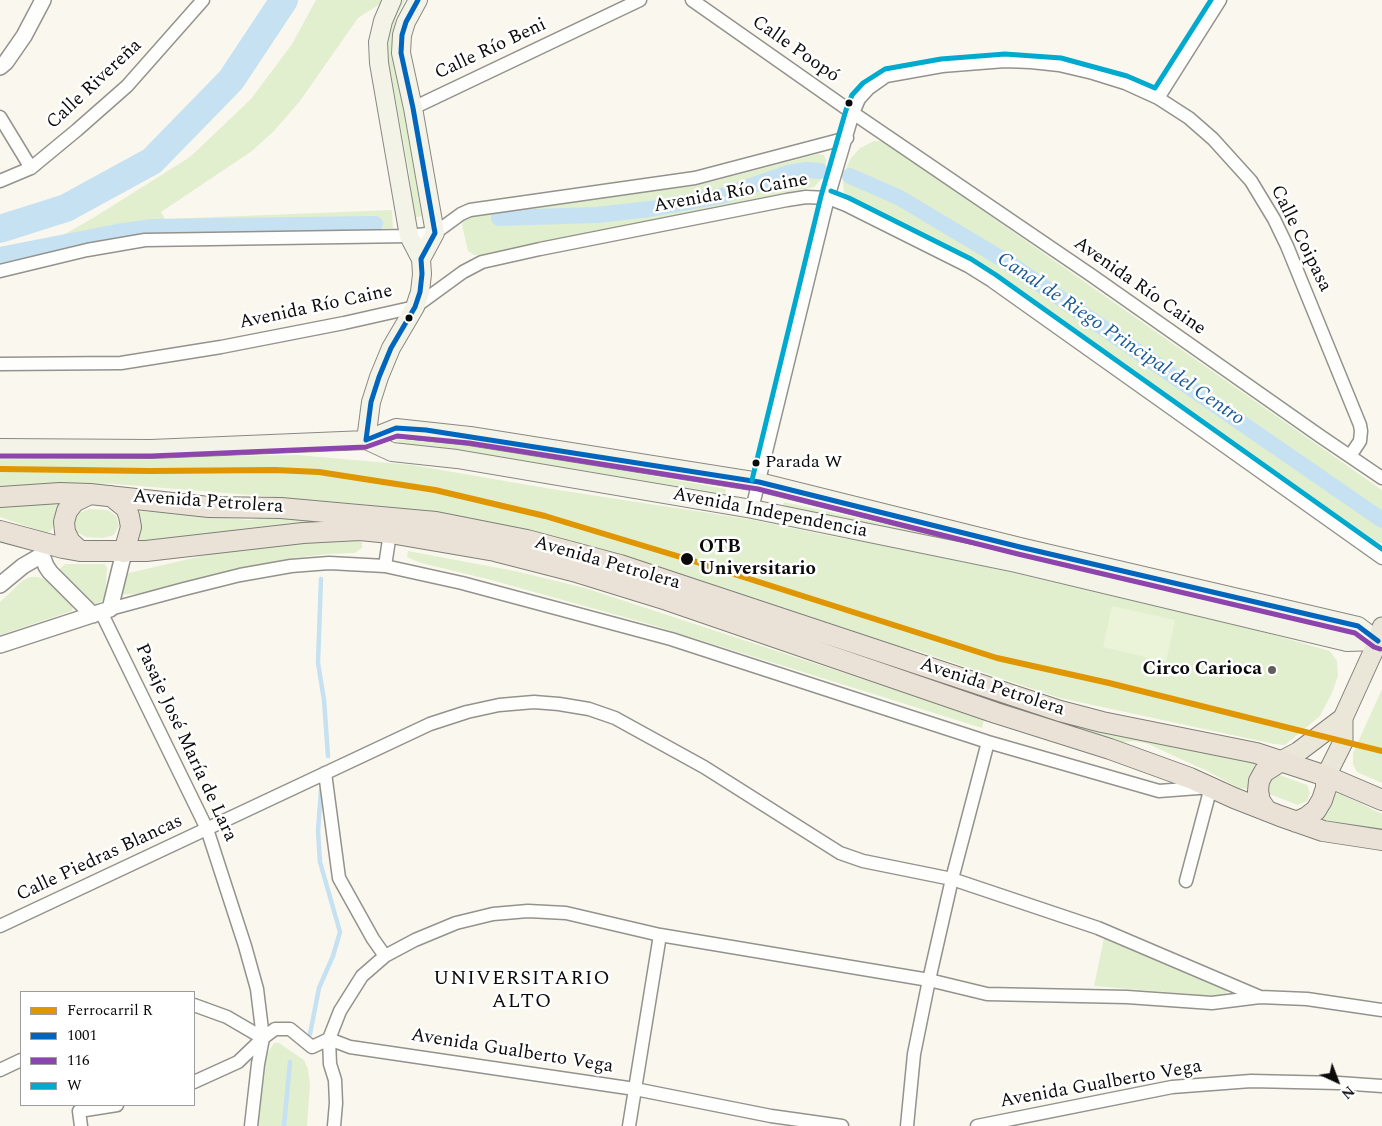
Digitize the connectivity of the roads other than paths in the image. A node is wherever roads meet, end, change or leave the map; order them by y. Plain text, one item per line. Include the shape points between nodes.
1 (43, 0) edge
2 (203, 0) edge
3 (392, 0) edge
4 (418, 0) edge
5 (640, 0) edge
6 (692, 0) edge
7 (1220, 0) edge
8 (0, 67) edge
9 (1158, 98) junction
10 (413, 108) junction
11 (853, 113) junction
12 (0, 117) edge
13 (874, 127) joint
14 (847, 138) junction
15 (31, 168) junction
16 (0, 181) edge
17 (828, 198) junction
18 (435, 233) junction
19 (409, 236) junction
20 (421, 259) junction
21 (0, 271) edge
22 (415, 307) junction
23 (0, 364) edge
24 (366, 440) junction
25 (0, 448) edge
26 (1350, 456) junction
27 (1382, 478) edge
28 (759, 482) junction
29 (90, 494) junction
30 (111, 496) junction
31 (0, 497) edge
32 (752, 509) junction
33 (64, 522) junction
34 (0, 531) edge
35 (390, 533) junction
36 (45, 550) junction
37 (80, 551) junction
38 (124, 552) junction
39 (1382, 558) edge
40 (385, 566) junction
41 (0, 585) edge
42 (101, 612) junction
43 (1381, 637) edge
44 (0, 645) edge
45 (1343, 718) junction
46 (988, 742) junction
47 (1281, 761) junction
48 (325, 773) junction
49 (1326, 776) junction
50 (1210, 788) junction
51 (1382, 800) edge
52 (1267, 811) junction
53 (1296, 822) junction
54 (207, 829) junction
55 (1382, 840) edge
56 (952, 879) junction
57 (1186, 881) dead end
58 (0, 926) edge
59 (660, 935) junction
60 (385, 956) junction
61 (929, 980) junction
62 (1260, 997) junction
63 (195, 1005) edge
64 (1382, 1010) edge
65 (263, 1038) junction
66 (330, 1039) junction
67 (20, 1060) edge
68 (0, 1070) edge
69 (195, 1082) edge
70 (1382, 1086) edge
71 (635, 1090) junction
72 (111, 1106) edge
73 (82, 1126) edge
74 (251, 1126) edge
75 (334, 1126) edge
76 (629, 1126) edge
77 (842, 1126) edge
78 (906, 1126) edge
79 (977, 1126) edge

1 - 8 street via 24,36
2 - 15 street, Calle Rivereña via 127,86
3 - 19 main road via 378,42 379,63
4 - 10 main road via 406,22 401,53
5 - 10 street, Calle Río Beni
6 - 11 street, Calle Poopó
7 - 9 street
9 - 11 street, Calle Coipasa via 1093,72 1059,65 1005,61 942,66 886,76 859,99
9 - 26 street, Calle Coipasa via 1189,118 1233,160 1251,181 1274,219 1360,425 1360,441
10 - 18 main road
11 - 13 street, Calle Poopó
11 - 14 street
12 - 15 street
13 - 26 street, Avenida Río Caine
14 - 17 street
14 - 18 street, Avenida Río Caine via 695,178 470,210
15 - 16 street, Calle Rivereña
17 - 22 street, Avenida Río Caine via 787,200 482,262
17 - 28 street
17 - 39 street, Avenida Río Caine via 968,266 992,281
18 - 19 street, Avenida Río Caine
18 - 20 main road
19 - 20 main road
19 - 21 street, Avenida Río Caine via 145,240
20 - 22 main road via 420,292
22 - 23 street, Avenida Río Caine via 230,345 121,363
22 - 24 main road via 379,377 371,402
24 - 25 main road, Avenida Independencia via 151,449
24 - 28 main road, Avenida Independencia via 396,428 426,430
24 - 32 main road, Avenida Independencia via 392,452 457,459
26 - 27 street, Avenida Río Caine
28 - 32 street
28 - 43 main road, Avenida Independencia via 1358,626
29 - 30 highway, Avenida Petrolera
29 - 31 highway, Avenida Petrolera
29 - 33 highway via 74,502
30 - 38 highway via 126,508 129,516 131,527
30 - 47 highway, Avenida Petrolera via 209,507 281,508 436,522 527,540 620,565 1060,711
32 - 43 main road, Avenida Independencia via 1016,563 1347,642
33 - 36 street
33 - 37 highway via 70,542
34 - 36 highway, Avenida Petrolera
35 - 38 highway, Avenida Petrolera via 360,530 303,533
35 - 40 street
35 - 50 highway, Avenida Petrolera via 495,551 667,600 991,711 1110,748
36 - 37 highway, Avenida Petrolera
36 - 41 street
36 - 42 street via 46,566 50,572
37 - 38 highway, Avenida Petrolera
38 - 42 street
40 - 42 street via 329,563 291,566 202,584
40 - 46 street via 462,582 671,638
42 - 44 street
42 - 54 street, Pasaje José María de Lara
43 - 45 main road
45 - 47 main road
45 - 49 main road via 1343,742
46 - 50 street via 1159,791
46 - 56 street
47 - 49 highway
47 - 52 highway via 1264,772 1258,781 1260,801
48 - 54 street, Calle Piedras Blancas
48 - 56 street, Calle Piedras Blancas via 430,724 467,712 534,702 589,709 633,727 704,767 840,853 863,861
48 - 60 street via 339,878
49 - 51 highway
49 - 53 highway via 1326,788 1316,810
50 - 52 highway, Avenida Petrolera
50 - 57 street
52 - 53 highway
53 - 55 highway via 1323,831
54 - 58 street, Calle Piedras Blancas
54 - 65 street, Pasaje José María de Lara via 257,989
56 - 61 street
56 - 62 street, Calle Piedras Blancas via 1098,928
59 - 60 street via 566,913 528,911 456,922
59 - 61 street
59 - 71 street
60 - 66 street via 362,976 340,1011
61 - 62 street via 987,994 1127,997 1212,1004
61 - 78 street via 914,1054
62 - 64 street
63 - 65 street via 227,1017
65 - 66 street, Avenida Gualberto Vega via 275,1029 290,1029 312,1047
65 - 69 street via 238,1062
65 - 74 street, Pasaje José María de Lara
66 - 71 street, Avenida Gualberto Vega via 350,1046
66 - 75 street via 336,1103
67 - 68 street
70 - 79 street, Avenida Gualberto Vega via 1251,1081 1172,1087
71 - 76 street
71 - 77 street, Avenida Gualberto Vega
72 - 73 street via 79,1111

